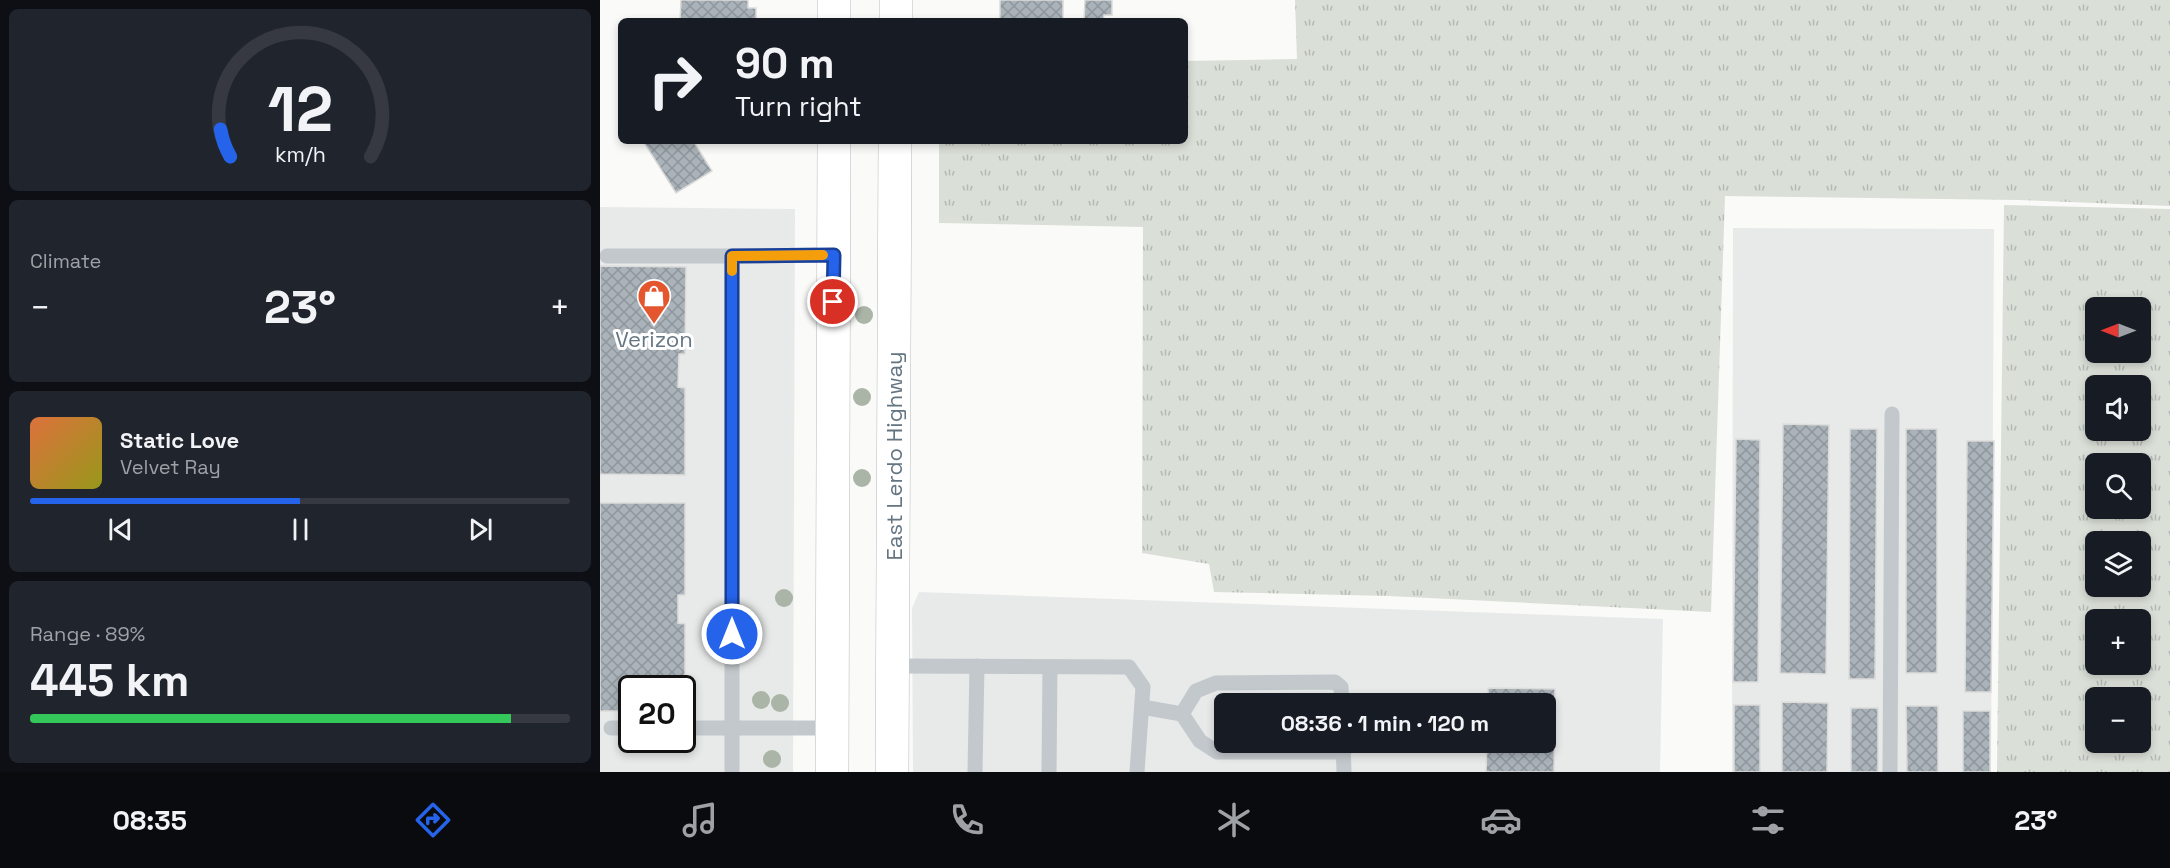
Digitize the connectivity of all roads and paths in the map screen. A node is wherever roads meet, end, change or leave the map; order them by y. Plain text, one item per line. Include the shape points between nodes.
1 (834, 0) edge
2 (896, 0) edge
3 (834, 18) edge
4 (896, 18) edge
5 (834, 144) edge
6 (895, 144) edge
7 (834, 255) junction
8 (607, 256) dead end
9 (732, 256) junction
10 (1892, 414) dead end
11 (893, 666) junction
12 (977, 666) junction
13 (1050, 667) junction
14 (1341, 693) edge
15 (1142, 707) junction
16 (1182, 714) junction
17 (612, 728) dead end
18 (618, 728) edge
19 (696, 728) edge
20 (732, 728) junction
21 (832, 728) junction
22 (1214, 750) edge
23 (1343, 753) edge
24 (732, 772) edge
25 (832, 772) edge
26 (892, 772) edge
27 (975, 772) edge
28 (1049, 772) edge
29 (1137, 772) edge
30 (1344, 772) edge
31 (1890, 772) edge

1 - 3 main road
2 - 4 main road
5 - 7 main road
6 - 11 main road, East Lerdo Highway
7 - 9 lane
7 - 21 main road
8 - 9 lane
9 - 20 lane
10 - 31 lane
11 - 12 lane
11 - 26 main road, East Lerdo Highway
12 - 13 lane
12 - 27 lane
13 - 15 lane via 1129,667 1143,687
13 - 28 lane
14 - 16 lane via 1335,681 1216,683 1196,691
15 - 16 lane
15 - 29 lane
16 - 22 lane via 1200,741
17 - 18 lane
19 - 20 lane
20 - 21 lane
20 - 24 lane
21 - 25 main road
23 - 30 lane

